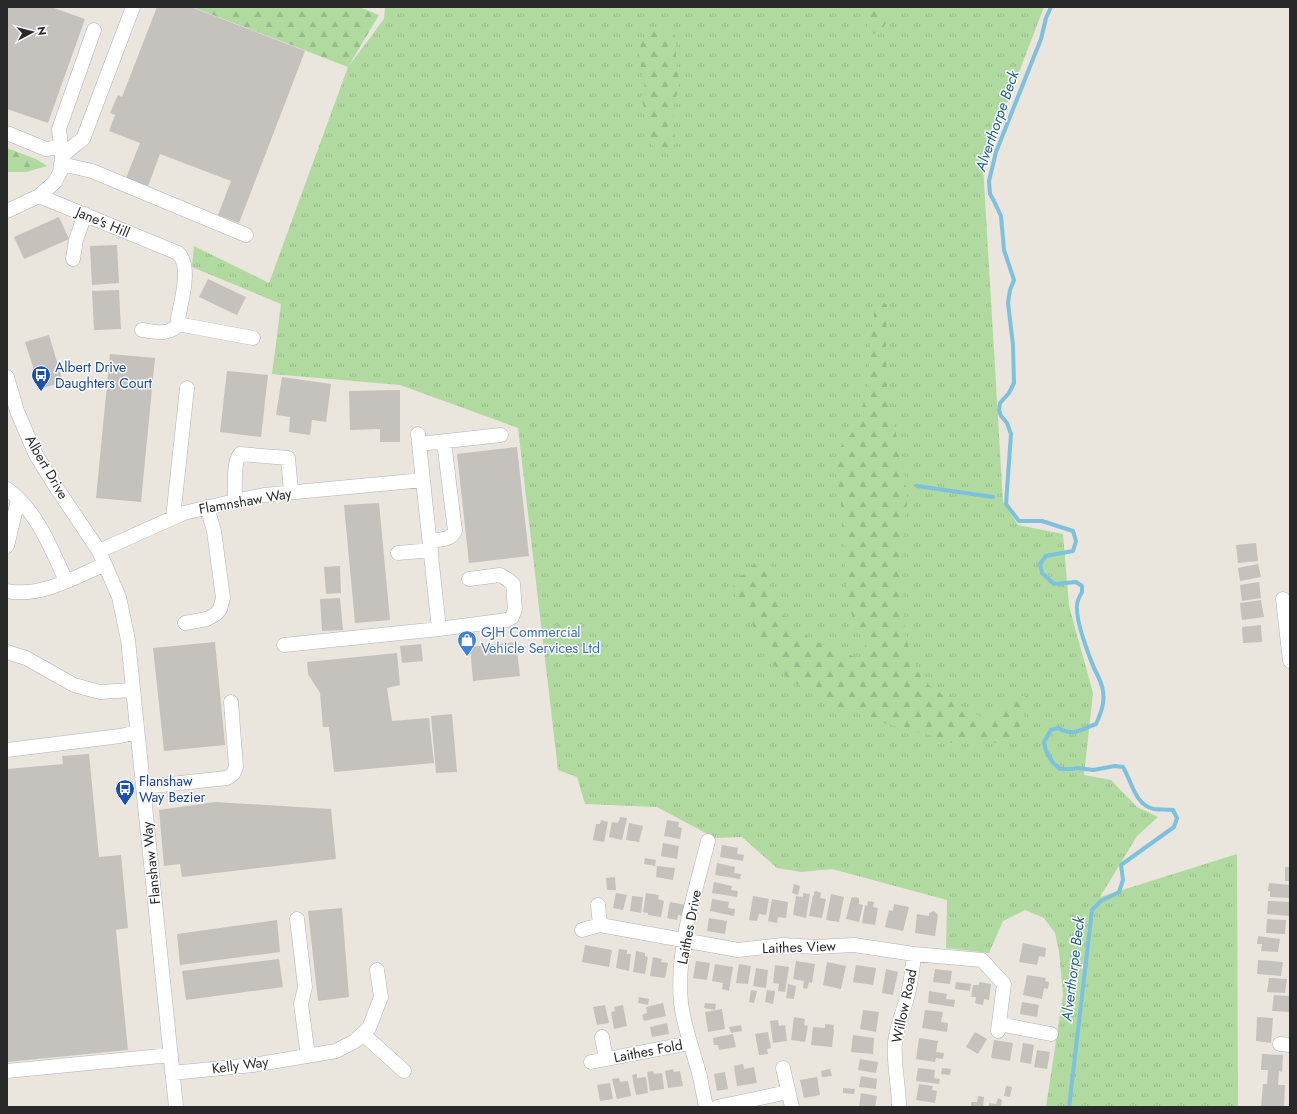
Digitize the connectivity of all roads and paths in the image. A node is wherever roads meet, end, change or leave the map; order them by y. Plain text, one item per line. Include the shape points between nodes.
1 (133, 7) edge
2 (94, 30) dead end
3 (7, 133) edge
4 (61, 156) junction
5 (39, 196) junction
6 (7, 211) edge
7 (85, 214) junction
8 (246, 235) dead end
9 (73, 259) dead end
10 (180, 323) junction
11 (142, 330) dead end
12 (253, 338) dead end
13 (7, 377) edge
14 (187, 388) dead end
15 (501, 435) dead end
16 (444, 442) junction
17 (423, 480) junction
18 (7, 489) edge
19 (291, 492) junction
20 (18, 500) junction
21 (235, 501) junction
22 (207, 507) junction
23 (173, 518) junction
24 (7, 546) edge
25 (430, 546) junction
26 (100, 551) junction
27 (398, 553) dead end
28 (105, 564) junction
29 (469, 579) dead end
30 (66, 581) junction
31 (7, 591) edge
32 (1283, 599) dead end
33 (185, 623) dead end
34 (439, 629) junction
35 (1288, 632) edge
36 (284, 645) dead end
37 (7, 652) edge
38 (1290, 661) edge
39 (133, 690) junction
40 (231, 702) dead end
41 (137, 732) junction
42 (7, 750) edge
43 (143, 787) junction
44 (708, 841) dead end
45 (598, 905) dead end
46 (297, 919) dead end
47 (600, 925) junction
48 (582, 930) dead end
49 (684, 941) junction
50 (914, 954) junction
51 (377, 970) dead end
52 (363, 1034) junction
53 (1051, 1034) dead end
54 (602, 1037) dead end
55 (690, 1043) junction
56 (171, 1055) junction
57 (308, 1056) junction
58 (606, 1059) junction
59 (590, 1062) dead end
60 (783, 1068) dead end
61 (7, 1071) edge
62 (404, 1071) dead end
63 (172, 1073) junction
64 (788, 1092) junction
65 (176, 1107) edge
66 (706, 1107) edge
67 (717, 1107) edge
68 (792, 1107) edge
69 (900, 1107) edge

1 - 4 street via 83,139
2 - 4 street via 59,129
3 - 4 street
4 - 5 street via 61,170 55,182
4 - 8 street
5 - 6 street
5 - 7 street, Jane's Hill
7 - 9 street
7 - 10 street, Jane's Hill via 178,253 183,260 185,274 178,319
10 - 11 street via 169,332
10 - 12 street
13 - 26 street, Albert Drive via 17,411 36,455
14 - 23 street
15 - 16 street
16 - 17 street via 418,439
16 - 25 street via 455,531 449,538
17 - 19 street, Flamnshaw Way
17 - 25 street
18 - 20 street
19 - 21 street, Flamnshaw Way
19 - 21 street via 288,458 240,454 236,465
20 - 24 street
20 - 30 street via 44,534
21 - 22 street, Flamnshaw Way
22 - 23 street, Flamnshaw Way
22 - 33 street via 214,532 223,598 216,614 207,619
23 - 26 street, Flamnshaw Way
25 - 27 street
25 - 34 street
26 - 28 street, Flanshaw Way
28 - 30 street
28 - 39 street, Flanshaw Way via 119,597 128,640
29 - 34 street via 500,575 507,578 513,584 515,610 512,617 489,623
30 - 31 street via 36,591
32 - 35 street
34 - 36 street
35 - 38 street
37 - 39 street via 26,658 74,685 100,692
39 - 41 street, Flanshaw Way
40 - 43 street via 236,767 233,774 227,778
41 - 42 street
41 - 43 street, Flanshaw Way
43 - 56 street, Flanshaw Way
44 - 49 street, Laithes Drive
45 - 47 street
46 - 57 street via 305,987 301,1004
47 - 48 street
47 - 49 street, Laithes View
49 - 50 street, Laithes View via 738,950 783,945 854,945
49 - 55 street, Laithes Drive via 680,975 681,1004
50 - 53 street, Laithes View via 982,960 1004,984 998,1028
50 - 69 street, Willow Road via 908,995 899,1020 895,1043
51 - 52 street, Kelly Way via 381,997 369,1028
52 - 57 street, Kelly Way via 336,1051
52 - 62 street
54 - 58 street, Laithes Fold
55 - 58 street, Laithes Fold
55 - 66 street, Laithes Drive
56 - 61 street
56 - 63 street, Flanshaw Way
57 - 63 street, Kelly Way via 253,1065
58 - 59 street, Laithes Fold
60 - 64 street
63 - 65 street, Flanshaw Way
64 - 67 street
64 - 68 street

